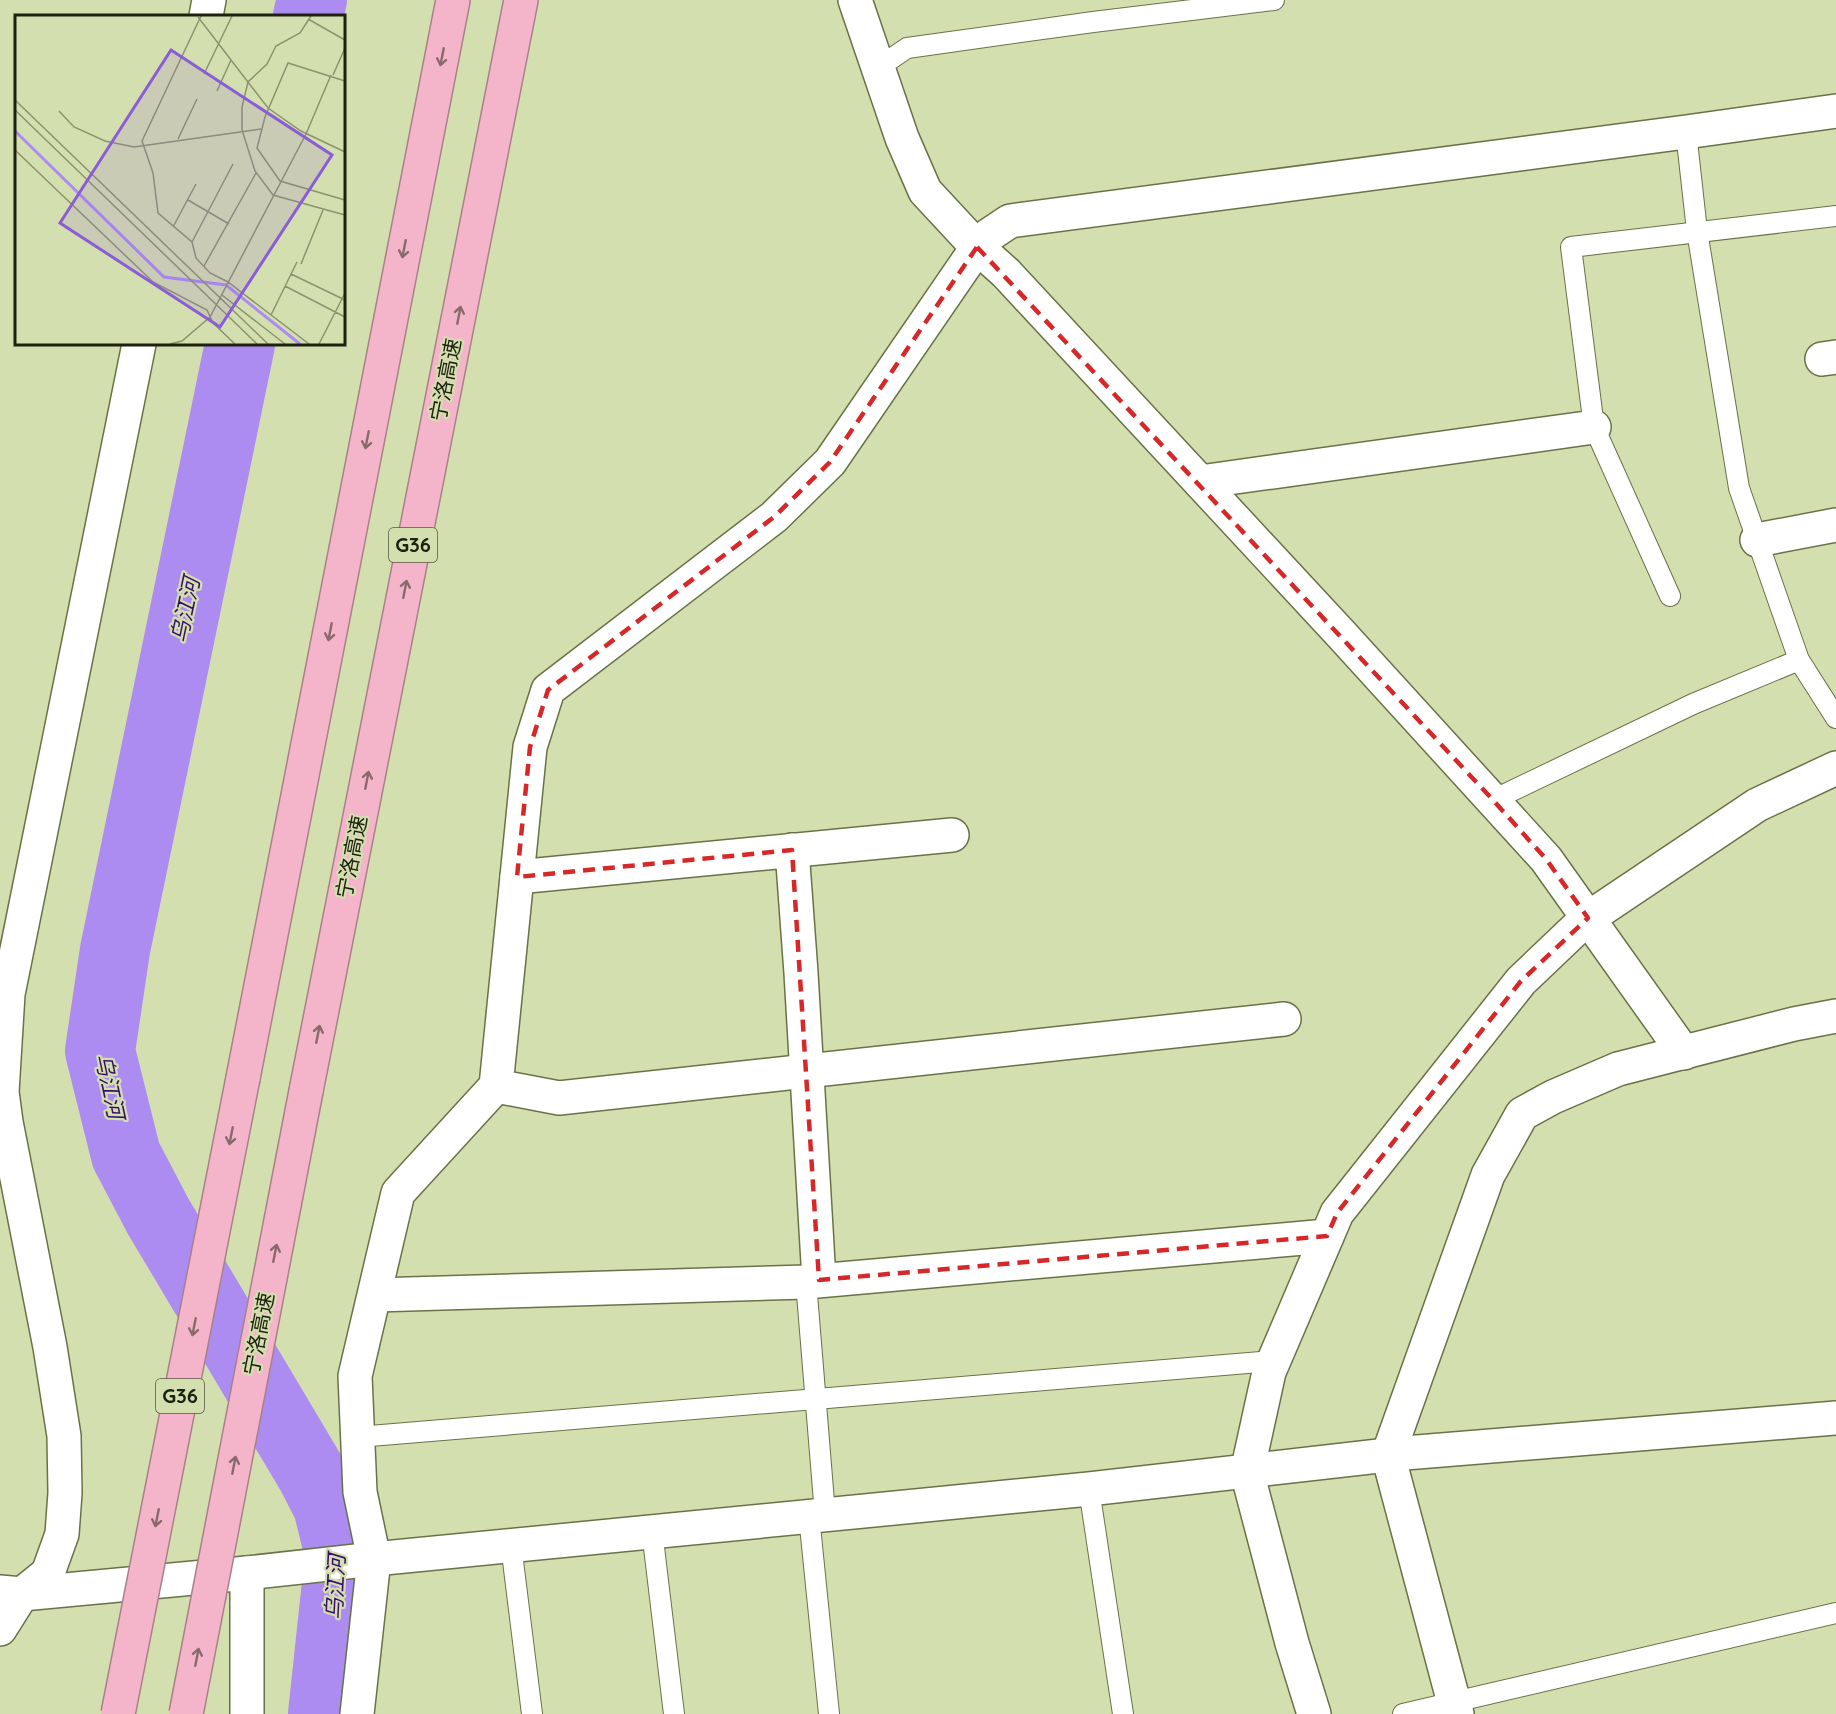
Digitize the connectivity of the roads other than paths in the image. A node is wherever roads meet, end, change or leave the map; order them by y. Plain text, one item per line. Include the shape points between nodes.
1 (209, 0) edge
2 (453, 0) edge
3 (521, 0) edge
4 (855, 0) edge
5 (1274, 0) edge
6 (206, 15) edge
7 (879, 67) junction
8 (1836, 111) edge
9 (1686, 132) junction
10 (1836, 216) edge
11 (1697, 231) junction
12 (977, 247) junction
13 (139, 345) edge
14 (1594, 427) junction
15 (1200, 482) junction
16 (1836, 525) edge
17 (1757, 540) junction
18 (1670, 596) dead end
19 (1799, 660) junction
20 (1836, 718) edge
21 (1836, 768) edge
22 (1493, 800) junction
23 (952, 835) dead end
24 (792, 850) junction
25 (517, 877) junction
26 (1588, 918) junction
27 (1836, 1016) edge
28 (1284, 1019) dead end
29 (1684, 1053) junction
30 (806, 1071) junction
31 (496, 1086) junction
32 (1326, 1236) junction
33 (812, 1281) junction
34 (375, 1295) junction
35 (1273, 1361) junction
36 (816, 1399) junction
37 (1836, 1418) edge
38 (358, 1437) junction
39 (1388, 1455) junction
40 (1247, 1472) junction
41 (1089, 1489) junction
42 (817, 1515) junction
43 (652, 1531) junction
44 (511, 1545) junction
45 (374, 1558) junction
46 (247, 1573) junction
47 (11, 1593) edge
48 (1836, 1613) edge
49 (0, 1629) edge
50 (1456, 1708) edge
51 (118, 1714) edge
52 (186, 1714) edge
53 (248, 1714) edge
54 (357, 1714) edge
55 (532, 1714) edge
56 (674, 1714) edge
57 (829, 1714) edge
58 (1124, 1714) edge
59 (1314, 1714) edge
60 (1402, 1714) edge

1 - 6 street
2 -> 51 highway, G36, bridge
52 -> 3 highway, 宁洛高速 / G36, bridge
4 - 7 street
5 - 7 lane via 907,48
7 - 12 street via 902,138 925,191
8 - 9 street
9 - 11 lane
9 - 12 street via 1010,221 982,238
10 - 11 lane
11 - 14 lane via 1571,247
11 - 17 lane via 1739,488
12 - 15 street via 1006,273
12 - 25 street via 830,462 774,517 548,690 530,747
13 - 47 street via 8,994 2,1092 64,1436 65,1494 62,1534 48,1573
14 - 15 street
14 - 18 lane
15 - 22 street
16 - 17 street
17 - 19 lane
19 - 20 lane
19 - 22 lane via 1694,704
21 - 26 street via 1757,805
22 - 26 street via 1546,859
23 - 24 street
24 - 25 street
24 - 30 street
25 - 31 street
26 - 29 street
26 - 32 street via 1521,981 1337,1213
27 - 29 street
28 - 30 street
29 - 39 street via 1618,1069 1522,1114 1488,1176
30 - 31 street via 559,1098
30 - 33 street
31 - 34 street via 399,1193
32 - 33 street
32 - 35 street
33 - 34 street
33 - 36 lane
34 - 38 street via 354,1376
35 - 36 lane
35 - 40 street
36 - 38 lane
36 - 42 lane
37 - 39 street
38 - 45 street via 360,1492
39 - 40 street
39 - 50 street
40 - 41 street
40 - 59 street
41 - 42 street
41 - 58 lane
42 - 43 street
42 - 57 lane
43 - 44 street
43 - 56 lane
44 - 45 street
44 - 55 lane
45 - 46 street
45 - 54 street
46 - 47 street
46 - 53 street
47 - 49 street
48 - 50 lane
50 - 60 lane

